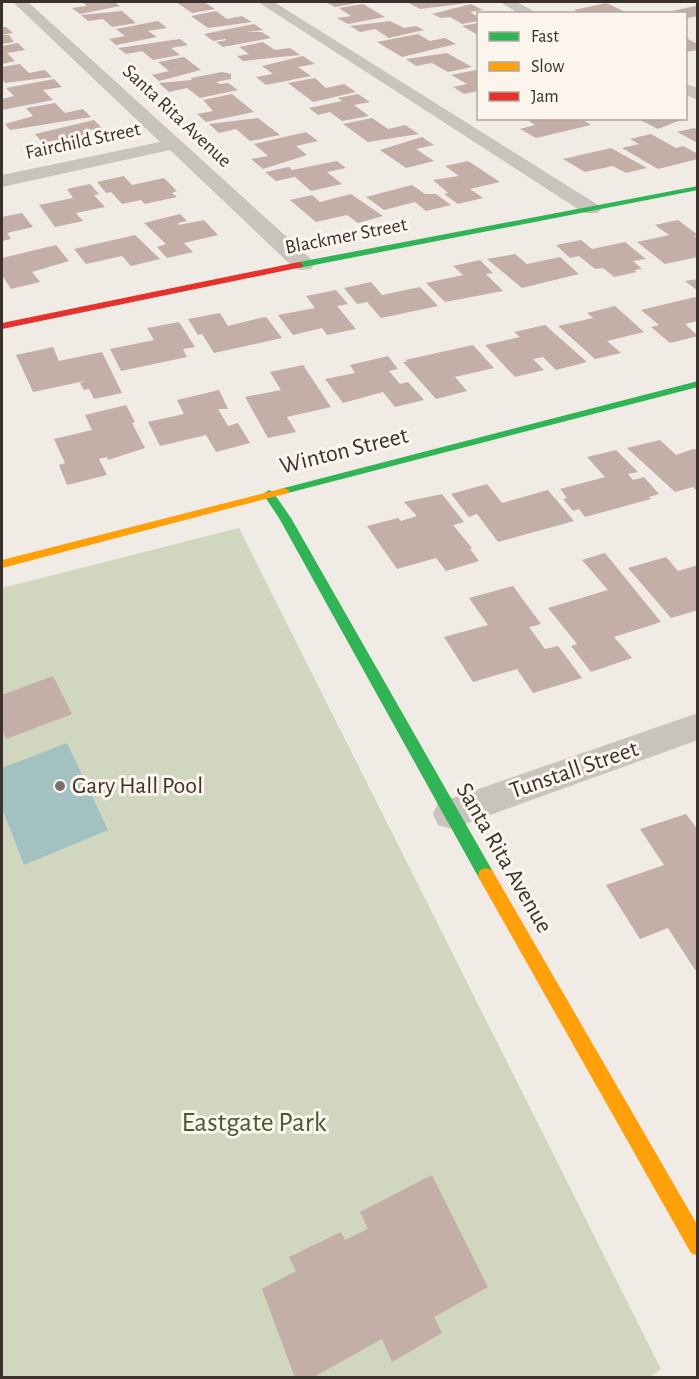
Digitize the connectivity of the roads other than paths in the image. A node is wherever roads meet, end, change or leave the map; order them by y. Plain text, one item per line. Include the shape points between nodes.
1 (20, 2) edge
2 (266, 2) edge
3 (507, 2) edge
4 (528, 12) edge
5 (174, 144) junction
6 (2, 181) edge
7 (698, 188) edge
8 (591, 209) junction
9 (303, 264) junction
10 (2, 326) edge
11 (698, 384) edge
12 (269, 494) junction
13 (2, 564) edge
14 (698, 726) edge
15 (451, 814) junction
16 (698, 1246) edge

1 - 5 street, Santa Rita Avenue
2 - 8 street
3 - 4 street
5 - 6 street, Fairchild Street
5 - 9 street, Santa Rita Avenue
7 - 8 street, Blackmer Street
8 - 9 street, Blackmer Street
9 - 10 street, Blackmer Street
11 - 12 street, Winton Street
12 - 13 street, Winton Street
12 - 15 street, Santa Rita Avenue
14 - 15 street, Tunstall Street
15 - 16 street, Santa Rita Avenue

